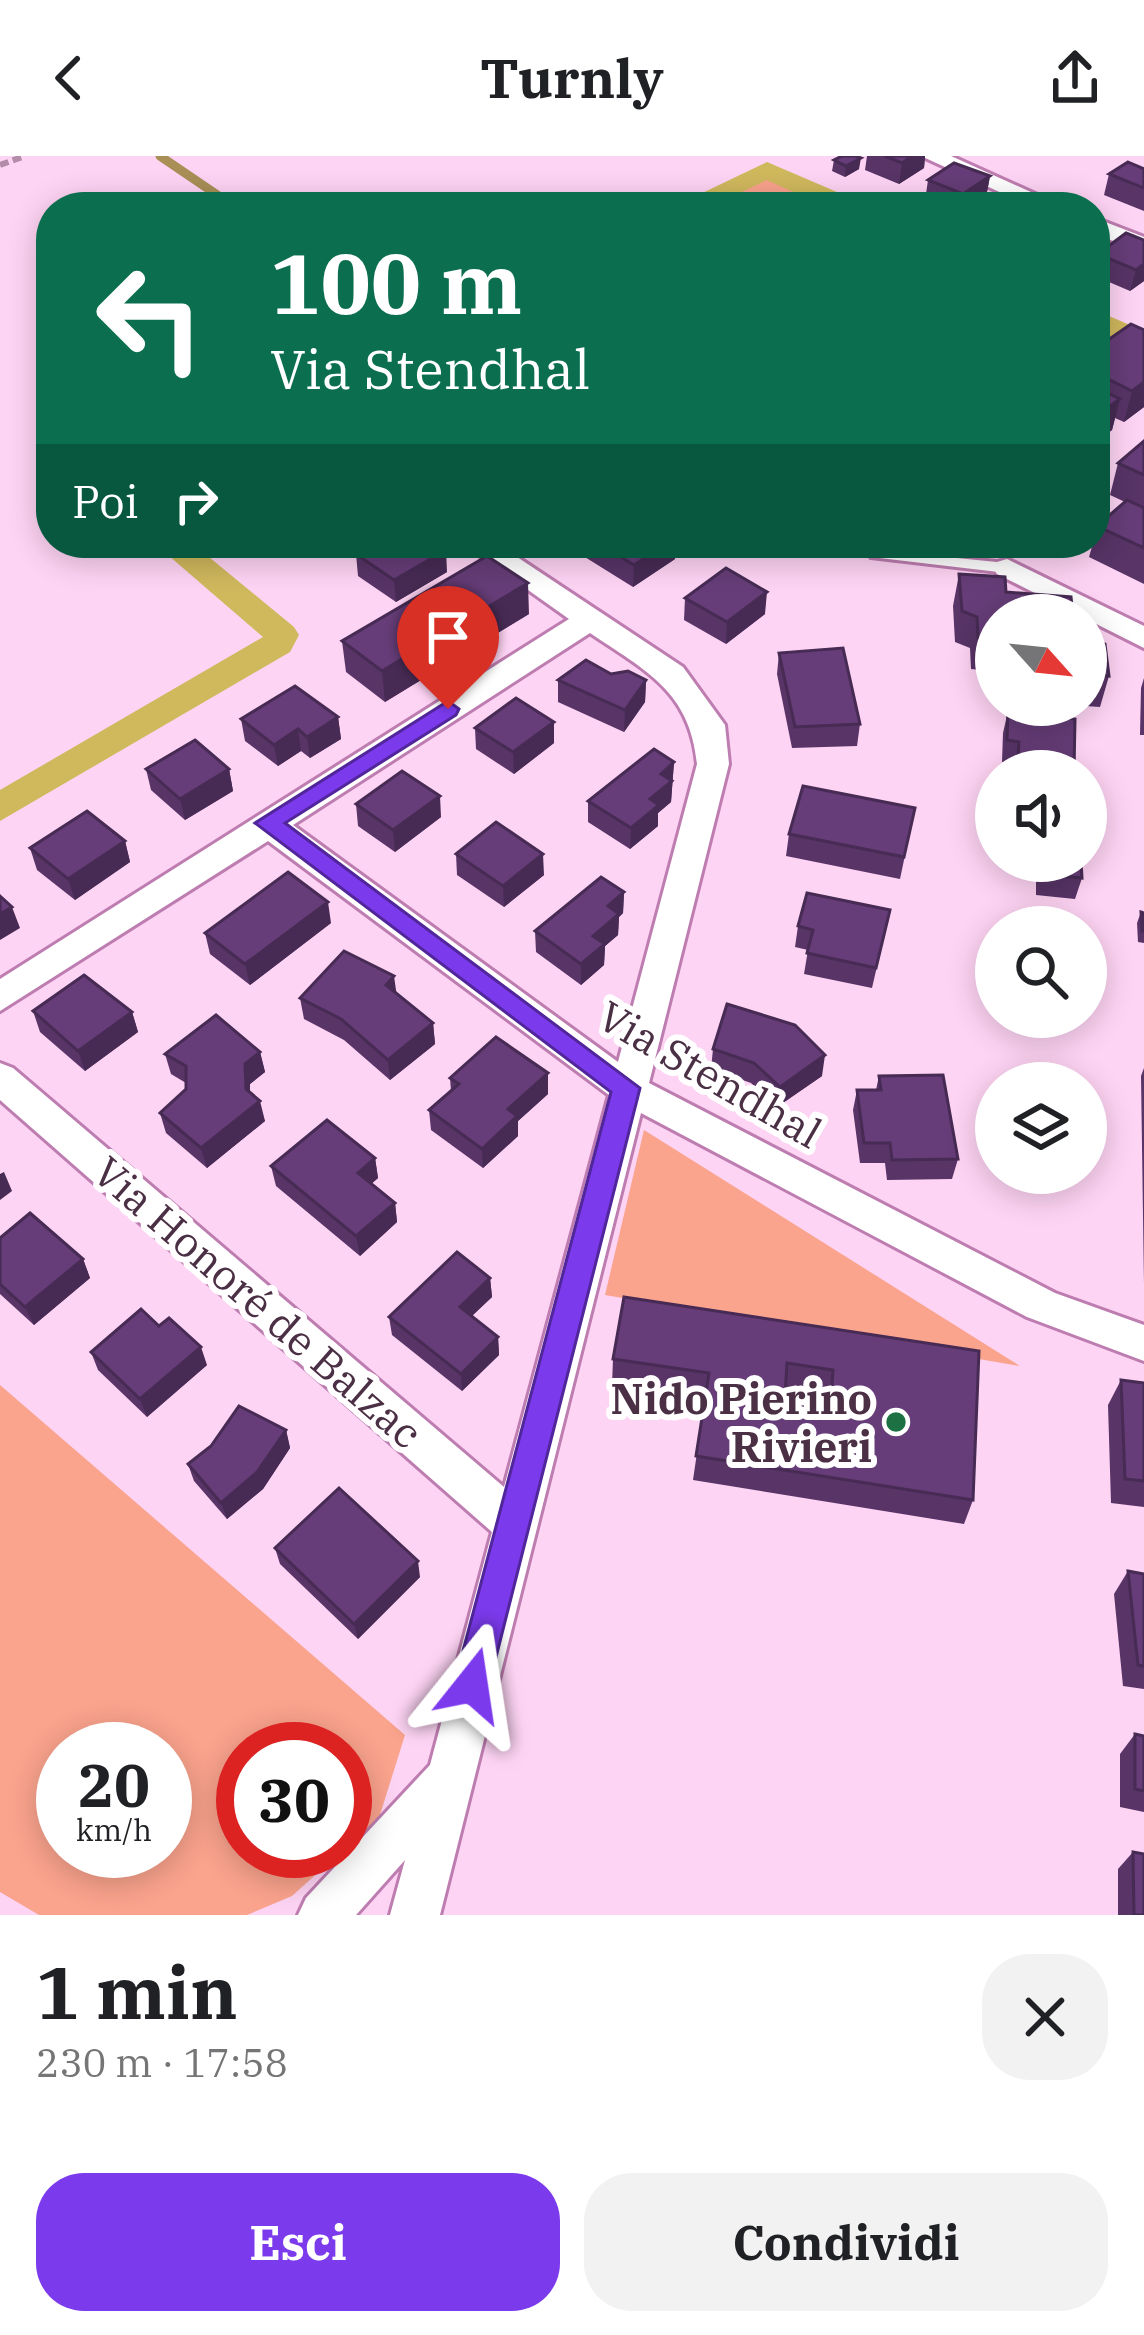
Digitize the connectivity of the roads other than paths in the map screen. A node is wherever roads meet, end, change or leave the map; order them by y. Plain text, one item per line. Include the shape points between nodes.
1 (932, 156) edge
2 (1017, 192) edge
3 (1110, 231) edge
4 (1144, 246) edge
5 (499, 558) edge
6 (913, 558) edge
7 (1007, 568) joint
8 (592, 618) junction
9 (1144, 638) edge
10 (267, 823) junction
11 (0, 997) edge
12 (0, 1078) edge
13 (626, 1088) junction
14 (1144, 1343) edge
15 (516, 1525) junction
16 (448, 1777) junction
17 (323, 1915) edge
18 (415, 1915) edge

1 - 2 street
3 - 4 street
5 - 8 street
6 - 7 lane
7 - 9 street
8 - 10 street
8 - 13 street via 672,674 710,725 713,764
10 - 11 street
10 - 13 street, Via Stendhal
12 - 15 street, Via Honoré de Balzac
13 - 14 street, Via Stendhal via 1041,1305
13 - 15 street
15 - 16 street
16 - 17 street
16 - 18 street

